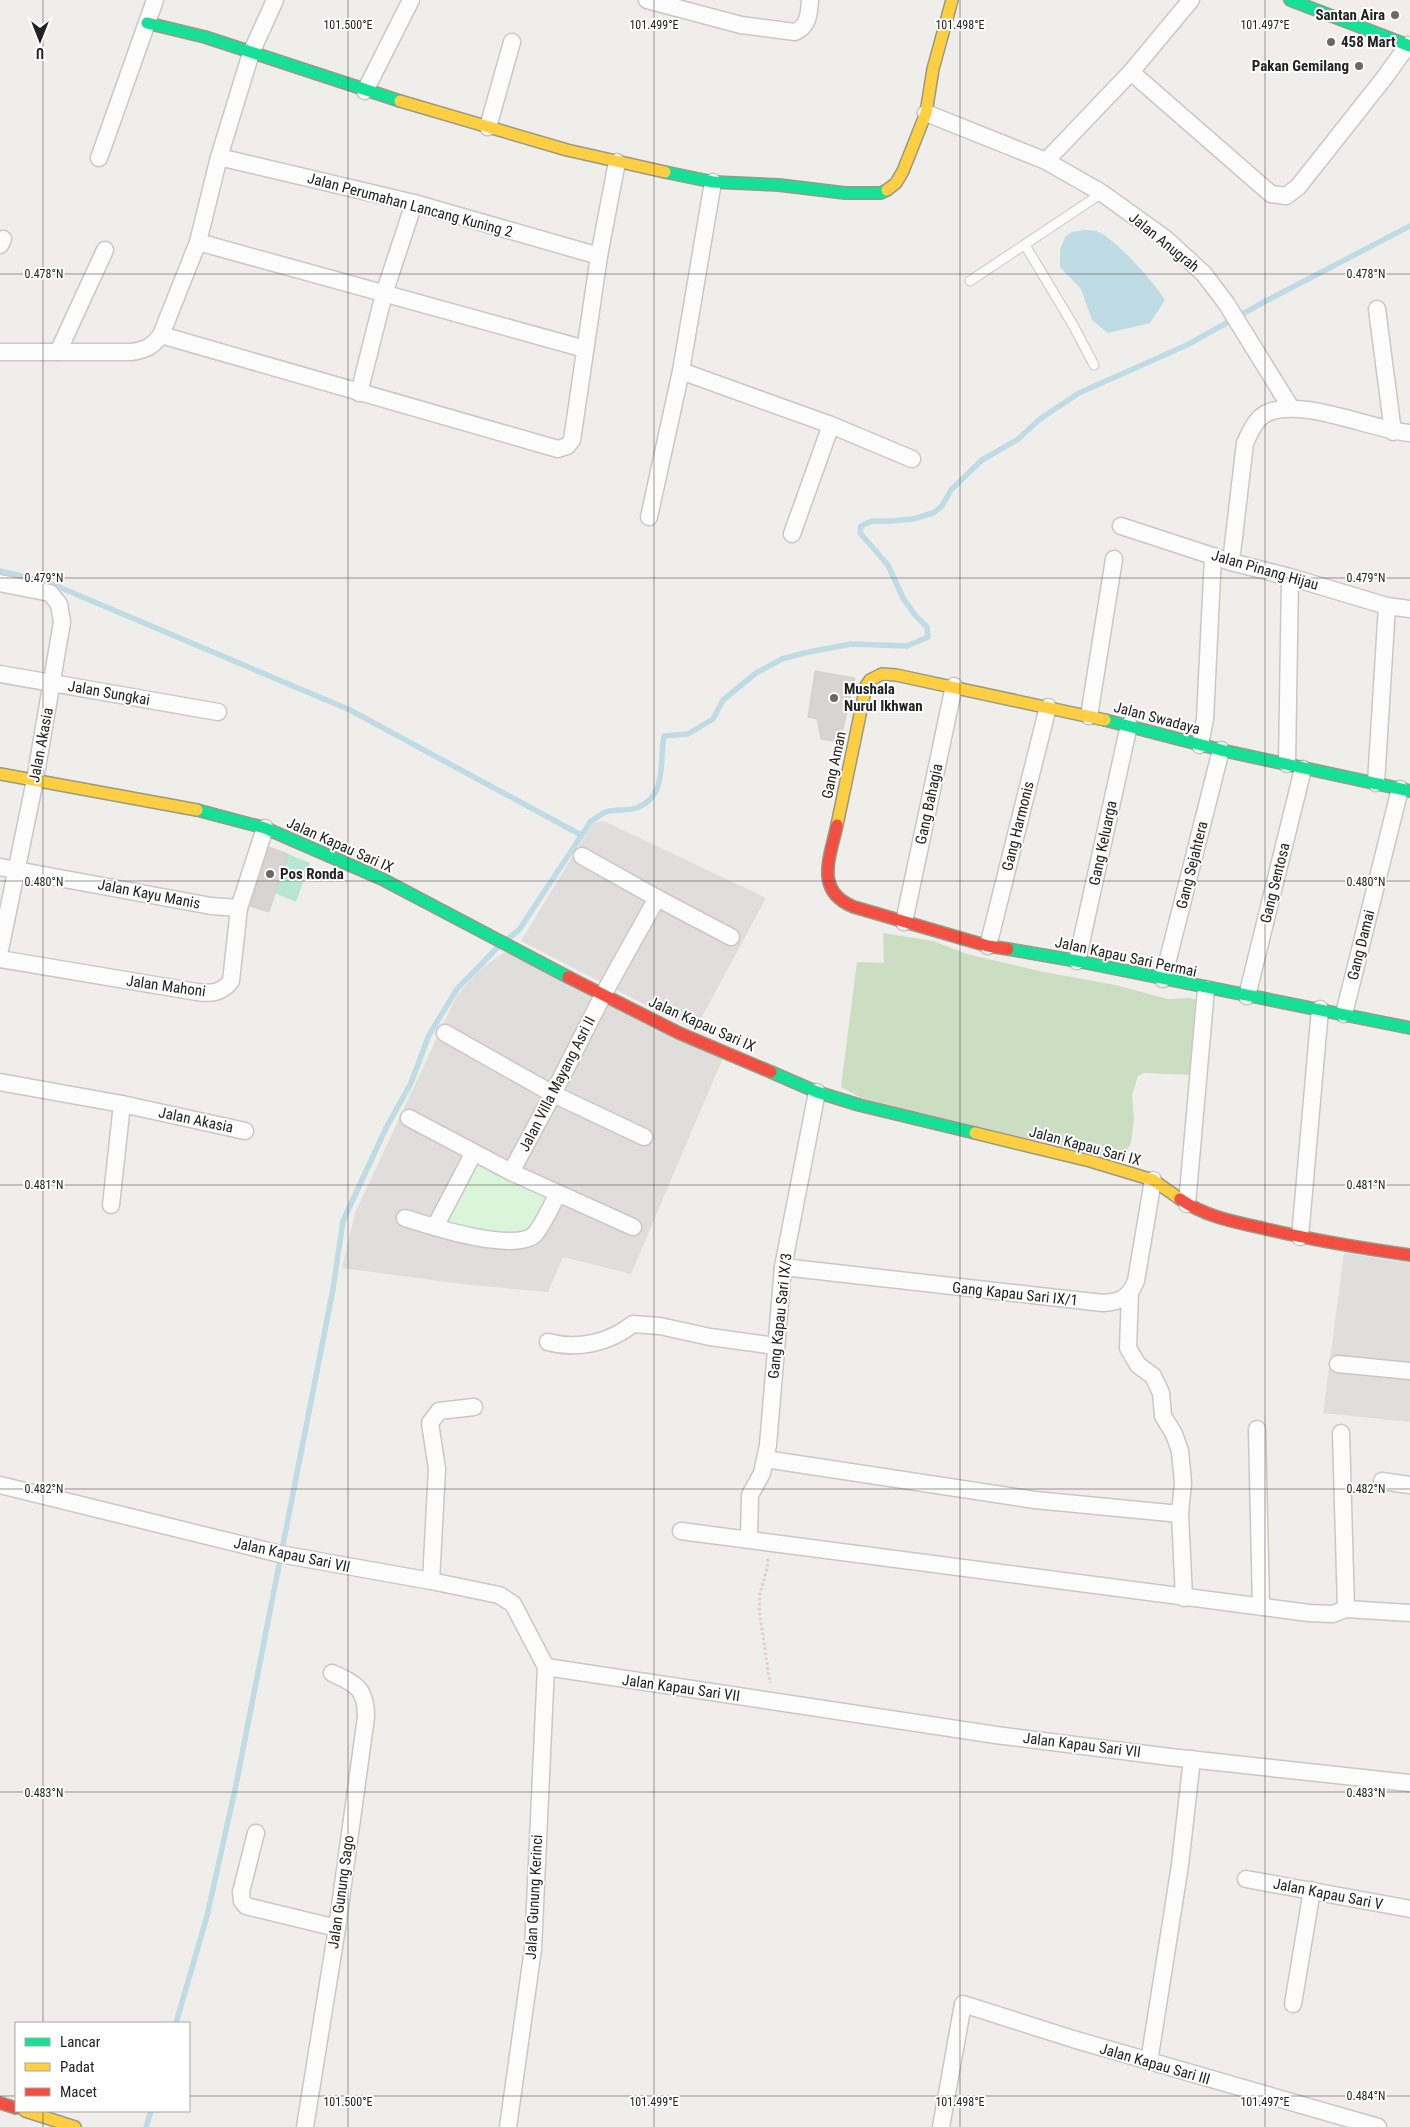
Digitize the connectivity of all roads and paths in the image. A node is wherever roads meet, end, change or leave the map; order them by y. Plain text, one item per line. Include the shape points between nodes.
1 (155, 0) edge
2 (275, 0) edge
3 (411, 0) edge
4 (647, 0) edge
5 (810, 0) edge
6 (952, 0) edge
7 (1192, 0) edge
8 (1290, 0) edge
9 (147, 22) junction
10 (512, 42) dead end
11 (1409, 45) edge
12 (250, 53) junction
13 (1131, 72) junction
14 (366, 90) junction
15 (926, 113) junction
16 (488, 127) junction
17 (219, 157) junction
18 (99, 158) dead end
19 (1046, 161) junction
20 (617, 162) junction
21 (713, 182) junction
22 (1102, 193) junction
23 (414, 203) junction
24 (198, 242) junction
25 (1024, 244) junction
26 (105, 250) dead end
27 (599, 256) junction
28 (970, 281) dead end
29 (384, 294) junction
30 (1377, 309) dead end
31 (161, 335) junction
32 (585, 349) junction
33 (0, 352) edge
34 (58, 352) junction
35 (1094, 365) dead end
36 (681, 371) junction
37 (359, 393) junction
38 (1291, 408) junction
39 (831, 425) junction
40 (1393, 432) junction
41 (1410, 433) edge
42 (912, 459) dead end
43 (650, 517) dead end
44 (1121, 526) dead end
45 (792, 534) dead end
46 (1213, 556) junction
47 (1114, 559) dead end
48 (1231, 562) junction
49 (1290, 577) junction
50 (0, 583) edge
51 (1386, 606) junction
52 (1410, 609) edge
53 (0, 674) edge
54 (896, 674) joint
55 (53, 683) junction
56 (954, 686) junction
57 (1048, 707) junction
58 (218, 712) dead end
59 (1089, 716) junction
60 (1129, 725) junction
61 (1200, 745) junction
62 (1221, 750) junction
63 (1295, 766) junction
64 (0, 774) edge
65 (35, 780) junction
66 (1376, 783) junction
67 (1405, 790) edge
68 (265, 828) junction
69 (582, 856) dead end
70 (0, 867) edge
71 (16, 870) junction
72 (657, 898) junction
73 (839, 901) joint
74 (239, 908) junction
75 (904, 922) junction
76 (731, 937) dead end
77 (988, 946) junction
78 (0, 950) edge
79 (0, 959) edge
80 (1077, 962) junction
81 (1163, 979) junction
82 (1206, 989) junction
83 (603, 995) junction
84 (1247, 996) junction
85 (1320, 1009) junction
86 (1344, 1014) junction
87 (1410, 1028) edge
88 (445, 1033) dead end
89 (0, 1082) edge
90 (817, 1092) junction
91 (554, 1094) junction
92 (122, 1104) junction
93 (410, 1118) dead end
94 (245, 1131) dead end
95 (644, 1137) dead end
96 (473, 1154) junction
97 (511, 1172) junction
98 (1153, 1180) junction
99 (558, 1194) junction
100 (1188, 1204) junction
101 (111, 1205) dead end
102 (405, 1218) dead end
103 (633, 1227) dead end
104 (435, 1228) junction
105 (1300, 1238) junction
106 (1410, 1255) edge
107 (783, 1267) junction
108 (1130, 1294) junction
109 (548, 1342) dead end
110 (776, 1346) junction
111 (1338, 1364) dead end
112 (1410, 1371) edge
113 (474, 1407) dead end
114 (1257, 1428) dead end
115 (1341, 1433) dead end
116 (765, 1459) junction
117 (1382, 1481) dead end
118 (1410, 1484) edge
119 (0, 1485) edge
120 (1180, 1514) junction
121 (681, 1531) dead end
122 (749, 1538) junction
123 (768, 1541) junction
124 (432, 1581) junction
125 (1184, 1598) junction
126 (1261, 1607) junction
127 (1346, 1610) junction
128 (1410, 1613) edge
129 (546, 1667) junction
130 (332, 1673) dead end
131 (766, 1700) junction
132 (1192, 1759) junction
133 (1410, 1783) edge
134 (256, 1833) dead end
135 (1246, 1879) dead end
136 (1312, 1890) junction
137 (1410, 1909) edge
138 (337, 1928) junction
139 (1293, 2004) dead end
140 (1149, 2062) junction
141 (0, 2103) edge
142 (15, 2108) edge
143 (28, 2112) edge
144 (75, 2127) edge
145 (305, 2127) edge
146 (508, 2127) edge
147 (941, 2127) edge
148 (1378, 2127) edge

1 - 9 street
2 - 12 street
3 - 14 street
4 - 5 street via 742,25 795,32 806,23
6 - 15 street via 933,69
7 - 13 street
8 - 11 street
9 - 12 street via 205,36
9 - 18 street
10 - 16 street
11 - 13 street via 1298,187 1286,196 1271,194
12 - 14 street
12 - 17 street
13 - 19 street
14 - 16 street
15 - 19 street, Jalan Anugrah
15 - 21 street via 903,171 896,183 881,193
16 - 20 street
17 - 23 street, Jalan Perumahan Lancang Kuning 2
17 - 24 street
19 - 22 street, Jalan Anugrah
20 - 21 street
20 - 27 street
21 - 36 street
22 - 25 lane
22 - 38 street, Jalan Anugrah via 1166,239 1204,274 1240,323
23 - 27 street, Jalan Perumahan Lancang Kuning 2
23 - 29 street
24 - 29 street
24 - 31 street
25 - 28 lane
25 - 35 lane via 1074,325
26 - 34 street
27 - 32 street
29 - 32 street
29 - 37 street
30 - 40 street
31 - 34 street via 154,344 141,350
31 - 37 street
32 - 37 street via 572,440 564,449 558,450
33 - 34 street
36 - 39 street
36 - 43 street
38 - 40 street
38 - 48 street via 1266,413 1251,430 1245,443
39 - 42 street
39 - 45 street
40 - 41 street
44 - 46 street, Jalan Pinang Hijau
46 - 48 street, Jalan Pinang Hijau
46 - 61 street via 1205,719
47 - 59 street
48 - 49 street, Jalan Pinang Hijau
49 - 51 street, Jalan Pinang Hijau
49 - 63 street, Gang Sentosa
50 - 55 street, Jalan Akasia via 50,593 60,604 62,622
51 - 52 street, Jalan Pinang Hijau
51 - 66 street
53 - 55 street, Jalan Sungkai
54 - 56 street, Jalan Swadaya
54 - 73 street, Gang Aman via 882,674 866,686 828,864 829,885
55 - 58 street, Jalan Sungkai
55 - 65 street, Jalan Akasia
56 - 57 street, Jalan Swadaya
56 - 75 street, Gang Bahagia
57 - 59 street, Jalan Swadaya
57 - 77 street, Gang Harmonis
59 - 60 street, Jalan Swadaya
60 - 61 street, Jalan Swadaya
60 - 80 street, Gang Keluarga
61 - 62 street, Jalan Swadaya
62 - 63 street, Jalan Swadaya
62 - 81 street, Gang Sejahtera
63 - 66 street, Jalan Swadaya
63 - 84 street, Gang Sentosa
64 - 65 street, Jalan Kapau Sari IX
65 - 68 street, Jalan Kapau Sari IX via 203,811
65 - 71 street, Jalan Akasia
66 - 67 street, Jalan Swadaya
67 - 86 street, Gang Damai
68 - 74 street, Jalan Mahoni
68 - 83 street, Jalan Kapau Sari IX via 382,879
69 - 72 street
70 - 71 street, Jalan Kayu Manis
71 - 74 street, Jalan Kayu Manis via 211,906
71 - 78 street, Jalan Akasia
72 - 76 street
72 - 83 street, Jalan Villa Mayang Asri II
73 - 75 street, Jalan Kapau Sari Permai
74 - 79 street, Jalan Mahoni via 231,981 214,993
75 - 77 street, Jalan Kapau Sari Permai
77 - 80 street, Jalan Kapau Sari Permai
80 - 81 street, Jalan Kapau Sari Permai
81 - 82 street, Jalan Kapau Sari Permai
82 - 84 street, Jalan Kapau Sari Permai
82 - 100 street
83 - 90 street, Jalan Kapau Sari IX
83 - 91 street, Jalan Villa Mayang Asri II
84 - 85 street, Jalan Kapau Sari Permai
85 - 86 street, Jalan Kapau Sari Permai
85 - 105 street
86 - 87 street, Jalan Kapau Sari Permai
88 - 91 street
89 - 92 street, Jalan Akasia
90 - 98 street, Jalan Kapau Sari IX
90 - 107 street, Gang Kapau Sari IX/3
91 - 95 street
91 - 97 street, Jalan Villa Mayang Asri II
92 - 94 street, Jalan Akasia
92 - 101 street
93 - 96 street
96 - 97 street
96 - 104 street
97 - 99 street
98 - 100 street, Jalan Kapau Sari IX
98 - 108 street via 1142,1254
99 - 103 street
99 - 104 street via 534,1234 516,1242
100 - 105 street, Jalan Kapau Sari IX via 1236,1222
102 - 104 street
105 - 106 street, Jalan Kapau Sari IX
107 - 108 street, Gang Kapau Sari IX/1 via 1102,1303 1116,1302
107 - 110 street, Gang Kapau Sari IX/3
108 - 120 street via 1128,1348 1138,1365 1153,1376 1161,1393 1163,1416 1180,1451 1183,1484
109 - 110 street via 565,1346 587,1344 622,1332 633,1324
110 - 116 street, Gang Kapau Sari IX/3
111 - 112 street
113 - 124 street via 439,1411 430,1423 437,1469
114 - 126 street
115 - 127 street
116 - 120 street via 1035,1500
116 - 122 street, Gang Kapau Sari IX/3 via 750,1495
117 - 118 street
119 - 124 street, Jalan Kapau Sari VII via 280,1554
120 - 125 street
121 - 122 street
122 - 123 street
123 - 125 street
123 - 131 path via 768,1569 759,1608 770,1684
124 - 129 street, Jalan Kapau Sari VII via 505,1598 518,1612
125 - 126 street
126 - 127 street via 1333,1614
127 - 128 street
129 - 131 street, Jalan Kapau Sari VII
129 - 146 street, Jalan Gunung Kerinci via 533,1949
130 - 138 street, Jalan Gunung Sago via 356,1685 366,1705
131 - 132 street, Jalan Kapau Sari VII via 996,1735
132 - 133 street, Jalan Kapau Sari VII
132 - 140 street via 1180,1865
134 - 138 street via 241,1892 246,1906
135 - 136 street, Jalan Kapau Sari V
136 - 137 street, Jalan Kapau Sari V
136 - 139 street
138 - 145 street, Jalan Gunung Sago
140 - 147 street, Jalan Kapau Sari III via 963,2004
140 - 148 street, Jalan Kapau Sari III
141 - 142 street
143 - 144 street

